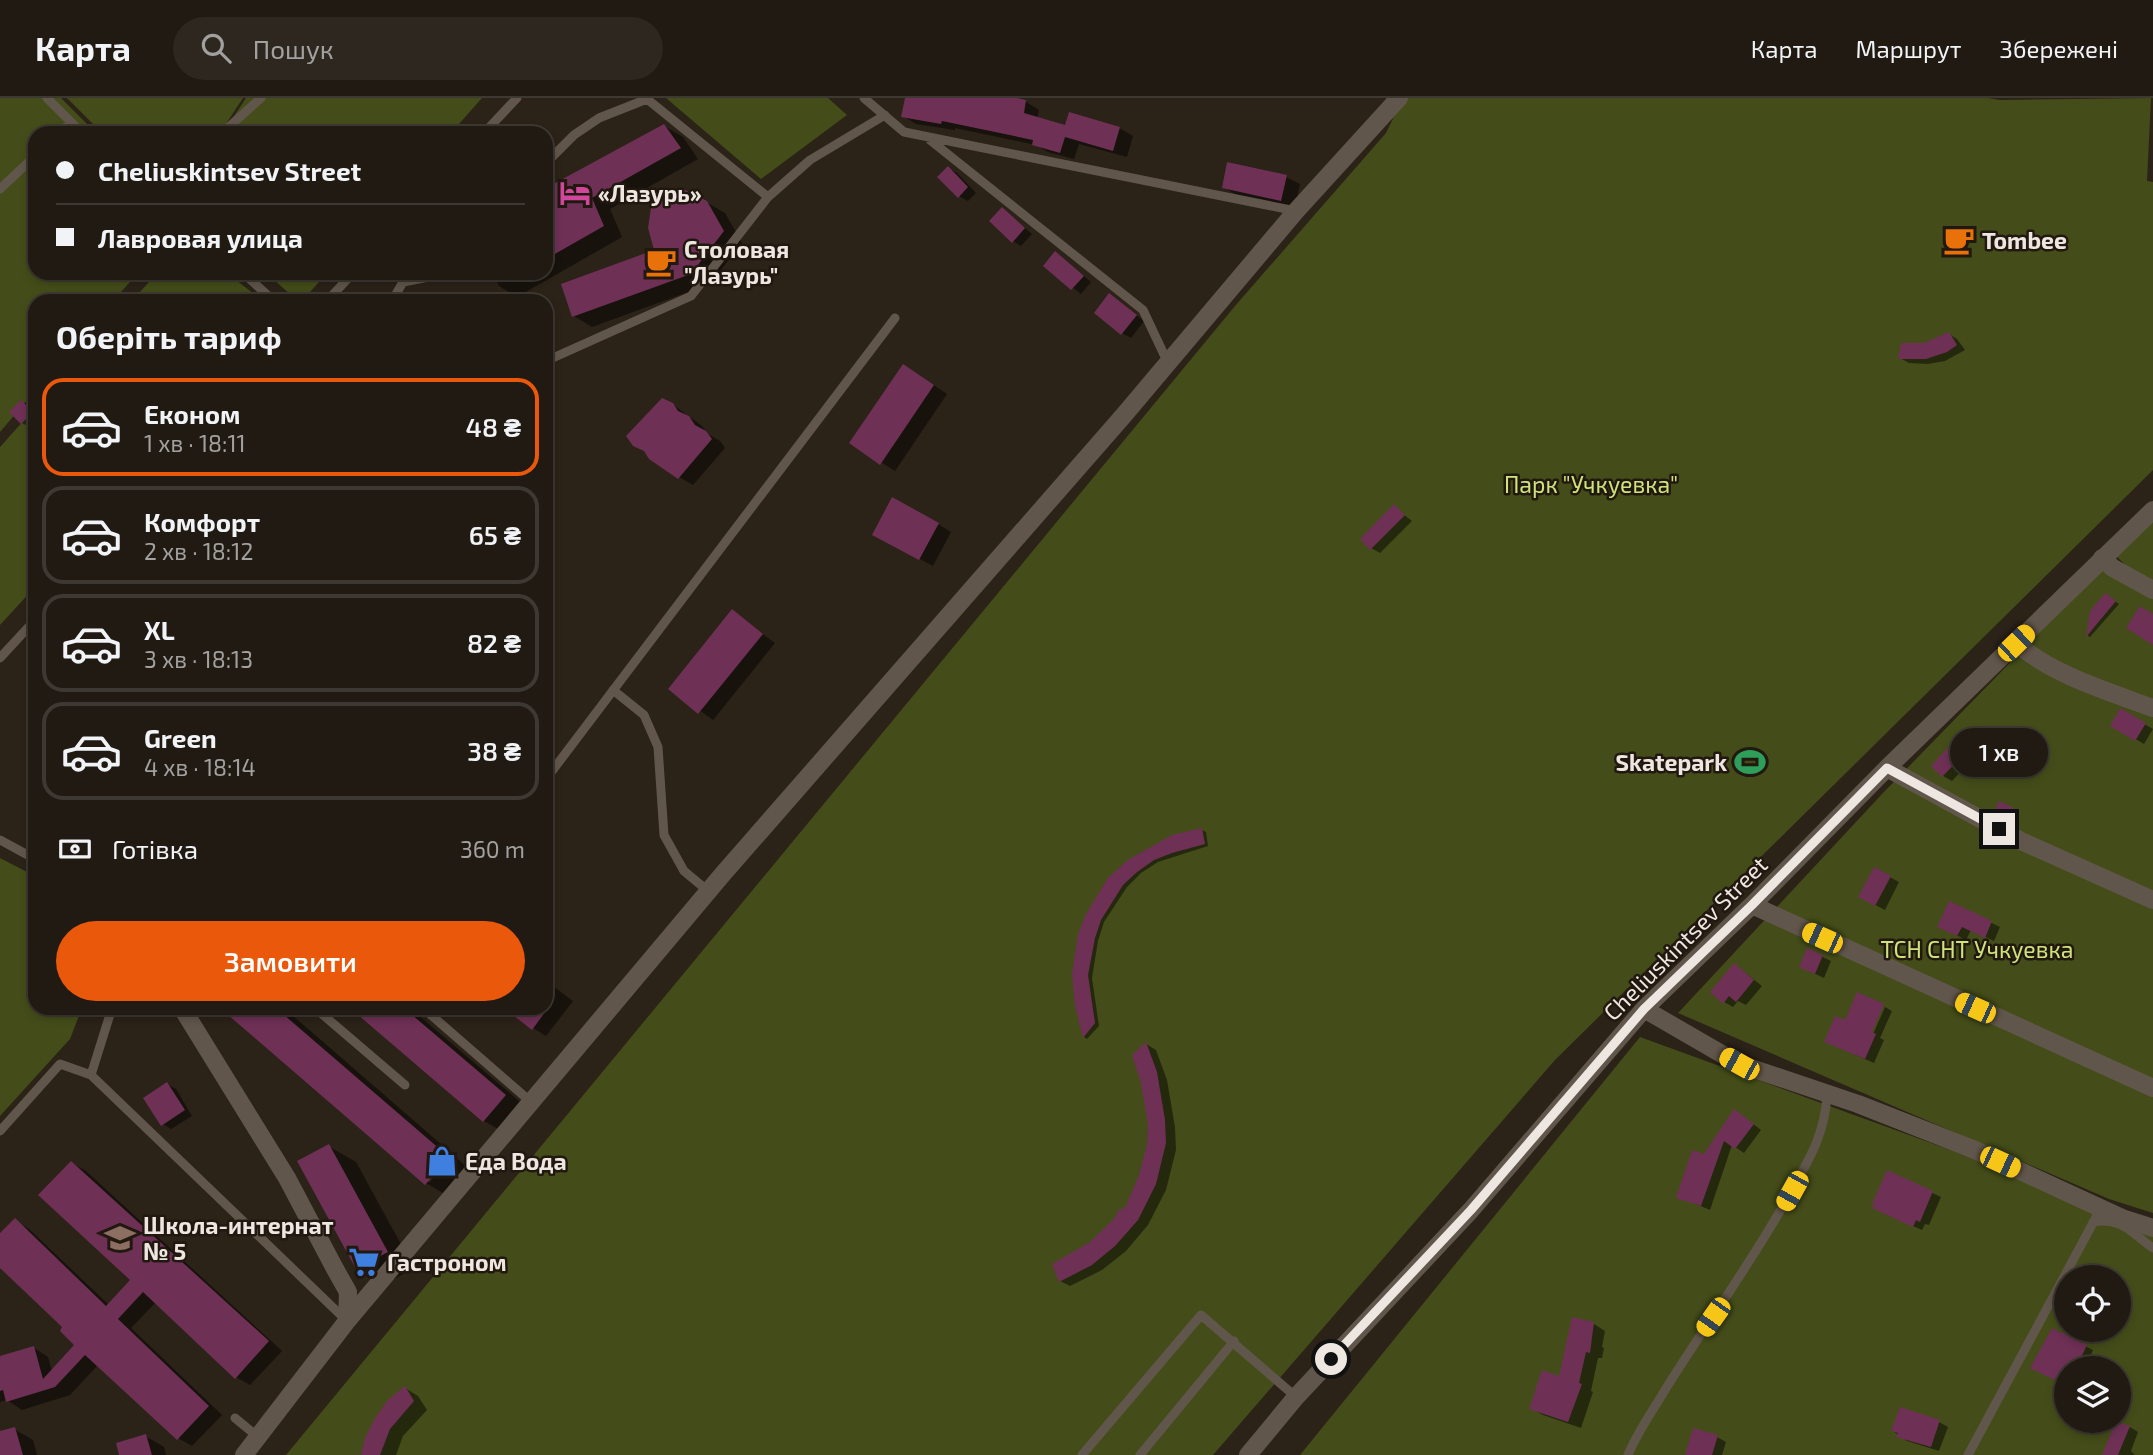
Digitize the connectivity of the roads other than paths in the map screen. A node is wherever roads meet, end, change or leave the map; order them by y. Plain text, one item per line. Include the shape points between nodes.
1 (47, 98) edge
2 (261, 98) edge
3 (517, 98) edge
4 (864, 98) edge
5 (1399, 98) edge
6 (884, 115) junction
7 (70, 123) junction
8 (67, 126) edge
9 (74, 126) edge
10 (230, 126) edge
11 (491, 126) edge
12 (927, 137) junction
13 (553, 156) edge
14 (28, 163) edge
15 (0, 189) edge
16 (768, 197) junction
17 (1296, 211) junction
18 (251, 280) edge
19 (347, 280) edge
20 (413, 280) edge
21 (266, 294) edge
22 (334, 294) edge
23 (396, 294) edge
24 (895, 318) dead end
25 (553, 358) edge
26 (1168, 363) junction
27 (2153, 510) edge
28 (2102, 558) junction
29 (2153, 590) edge
30 (28, 628) edge
31 (2016, 643) junction
32 (0, 658) edge
33 (613, 690) junction
34 (2153, 708) edge
35 (1887, 768) junction
36 (553, 770) edge
37 (0, 840) edge
38 (28, 855) edge
39 (708, 891) junction
40 (2153, 900) edge
41 (1752, 905) junction
42 (1644, 1009) junction
43 (110, 1015) edge
44 (186, 1015) edge
45 (323, 1015) edge
46 (431, 1015) edge
47 (91, 1075) junction
48 (405, 1085) dead end
49 (2153, 1088) edge
50 (1827, 1094) junction
51 (531, 1102) junction
52 (0, 1131) edge
53 (2097, 1215) junction
54 (2153, 1228) edge
55 (2153, 1248) edge
56 (347, 1321) junction
57 (1234, 1341) junction
58 (1296, 1396) junction
59 (235, 1418) dead end
60 (258, 1437) junction
61 (244, 1455) edge
62 (1082, 1455) edge
63 (1140, 1455) edge
64 (1248, 1455) edge
65 (1628, 1455) edge
66 (1968, 1455) edge

1 - 7 lane
2 - 10 lane
3 - 11 lane
4 - 6 lane
5 - 17 street
6 - 12 lane via 904,132
6 - 16 lane via 810,160
7 - 8 lane
7 - 9 lane
12 - 17 lane
12 - 26 lane via 1143,310
13 - 16 lane via 599,118 647,99
14 - 15 lane
16 - 25 lane via 691,296
17 - 26 street
18 - 21 lane
19 - 22 lane
20 - 23 lane via 403,282
24 - 33 lane
26 - 39 street
27 - 28 street, Cheliuskintsev Street
28 - 29 street
28 - 31 street, Cheliuskintsev Street
30 - 32 lane
31 - 34 street via 2033,657 2102,690
31 - 35 street, Cheliuskintsev Street
33 - 36 lane
33 - 39 lane via 644,715 658,747 664,835 684,871
35 - 40 street via 2021,841
35 - 41 street, Cheliuskintsev Street
37 - 38 lane
39 - 51 street
41 - 42 street, Cheliuskintsev Street
41 - 49 street
42 - 50 street via 1739,1064
42 - 58 street, Cheliuskintsev Street via 1471,1210
43 - 47 lane
44 - 56 street via 287,1178 348,1293
45 - 48 lane
46 - 51 lane
47 - 52 lane via 60,1064
47 - 56 lane
50 - 53 street via 1975,1150
50 - 65 lane via 1823,1129 1800,1176
51 - 56 street
53 - 54 street
53 - 55 lane via 2123,1225
53 - 66 lane
56 - 60 street
57 - 58 lane
57 - 62 lane via 1201,1315
57 - 63 lane
58 - 64 street, Cheliuskintsev Street
59 - 60 lane
60 - 61 street

